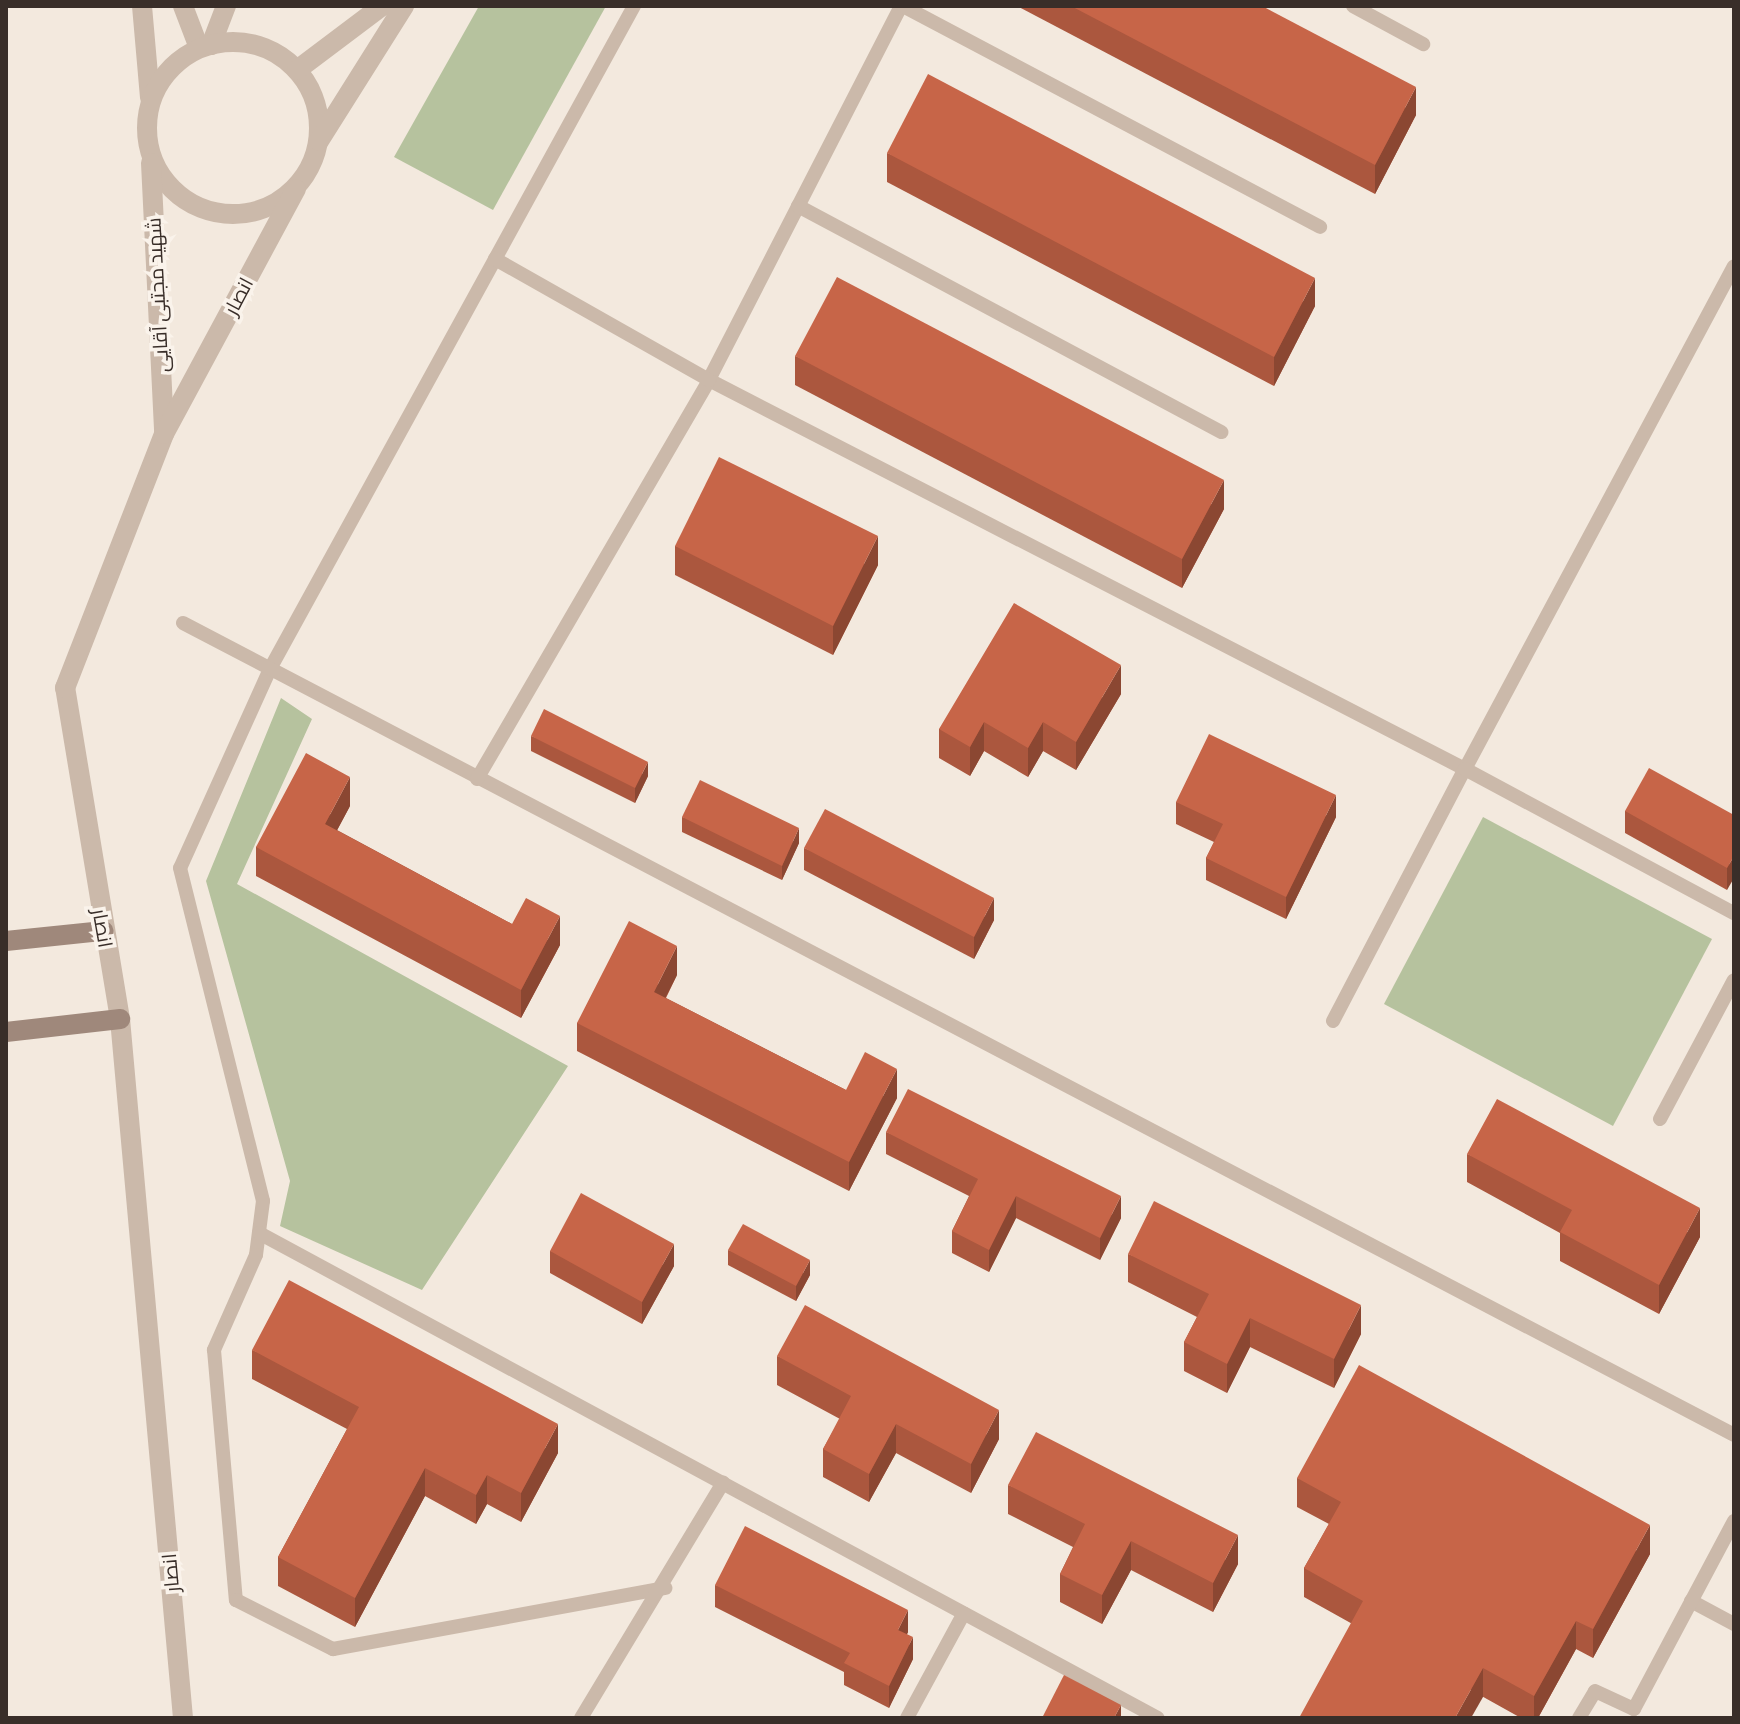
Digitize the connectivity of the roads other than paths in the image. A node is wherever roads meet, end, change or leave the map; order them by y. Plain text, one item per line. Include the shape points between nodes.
1 (142, 6) edge
2 (183, 6) edge
3 (226, 6) edge
4 (382, 6) edge
5 (404, 6) edge
6 (634, 6) edge
7 (902, 6) edge
8 (1353, 6) edge
9 (1423, 44) dead end
10 (205, 47) junction
11 (297, 70) junction
12 (151, 100) junction
13 (319, 141) junction
14 (150, 155) junction
15 (296, 189) junction
16 (798, 206) junction
17 (1320, 227) dead end
18 (495, 259) junction
19 (1734, 266) edge
20 (709, 380) junction
21 (1222, 432) dead end
22 (164, 434) junction
23 (183, 623) dead end
24 (270, 669) junction
25 (1465, 769) junction
26 (477, 779) junction
27 (1734, 913) edge
28 (103, 931) junction
29 (6, 941) edge
30 (1734, 980) edge
31 (120, 1019) junction
32 (1333, 1021) dead end
33 (6, 1032) edge
34 (1660, 1119) dead end
35 (259, 1233) junction
36 (1734, 1435) edge
37 (723, 1483) junction
38 (1734, 1521) edge
39 (665, 1588) junction
40 (1691, 1601) junction
41 (964, 1613) junction
42 (1734, 1624) edge
43 (183, 1718) edge
44 (581, 1718) edge
45 (907, 1718) edge
46 (1158, 1718) edge
47 (1579, 1718) edge

1 - 12 street
2 - 10 street
3 - 10 street
4 - 11 street
5 - 13 street
6 - 18 lane
7 - 16 lane
7 - 17 lane
8 - 9 lane
10 - 11 street via 248,43
10 - 12 street via 161,78
11 - 13 street via 311,91
12 - 14 street
13 - 15 street
14 - 15 street via 164,182 214,213 243,215
14 - 22 street, شهید مجتبی آقایی
15 - 22 street, انصار
16 - 20 lane
16 - 21 lane
18 - 20 lane
18 - 24 lane
19 - 25 lane
20 - 25 lane
20 - 26 lane
22 - 28 street, انصار via 65,688
23 - 24 lane
24 - 26 lane
24 - 35 lane via 180,868 263,1201
25 - 27 lane
25 - 32 lane
26 - 36 lane
28 - 29 main road
28 - 31 street, انصار
30 - 34 lane
31 - 33 main road
31 - 43 street, انصار
35 - 37 lane
35 - 39 lane via 214,1350 236,1600 333,1649
37 - 39 lane
37 - 41 lane
38 - 40 lane
39 - 44 lane
40 - 42 lane
40 - 47 lane via 1634,1709 1595,1691
41 - 45 lane
41 - 46 lane

